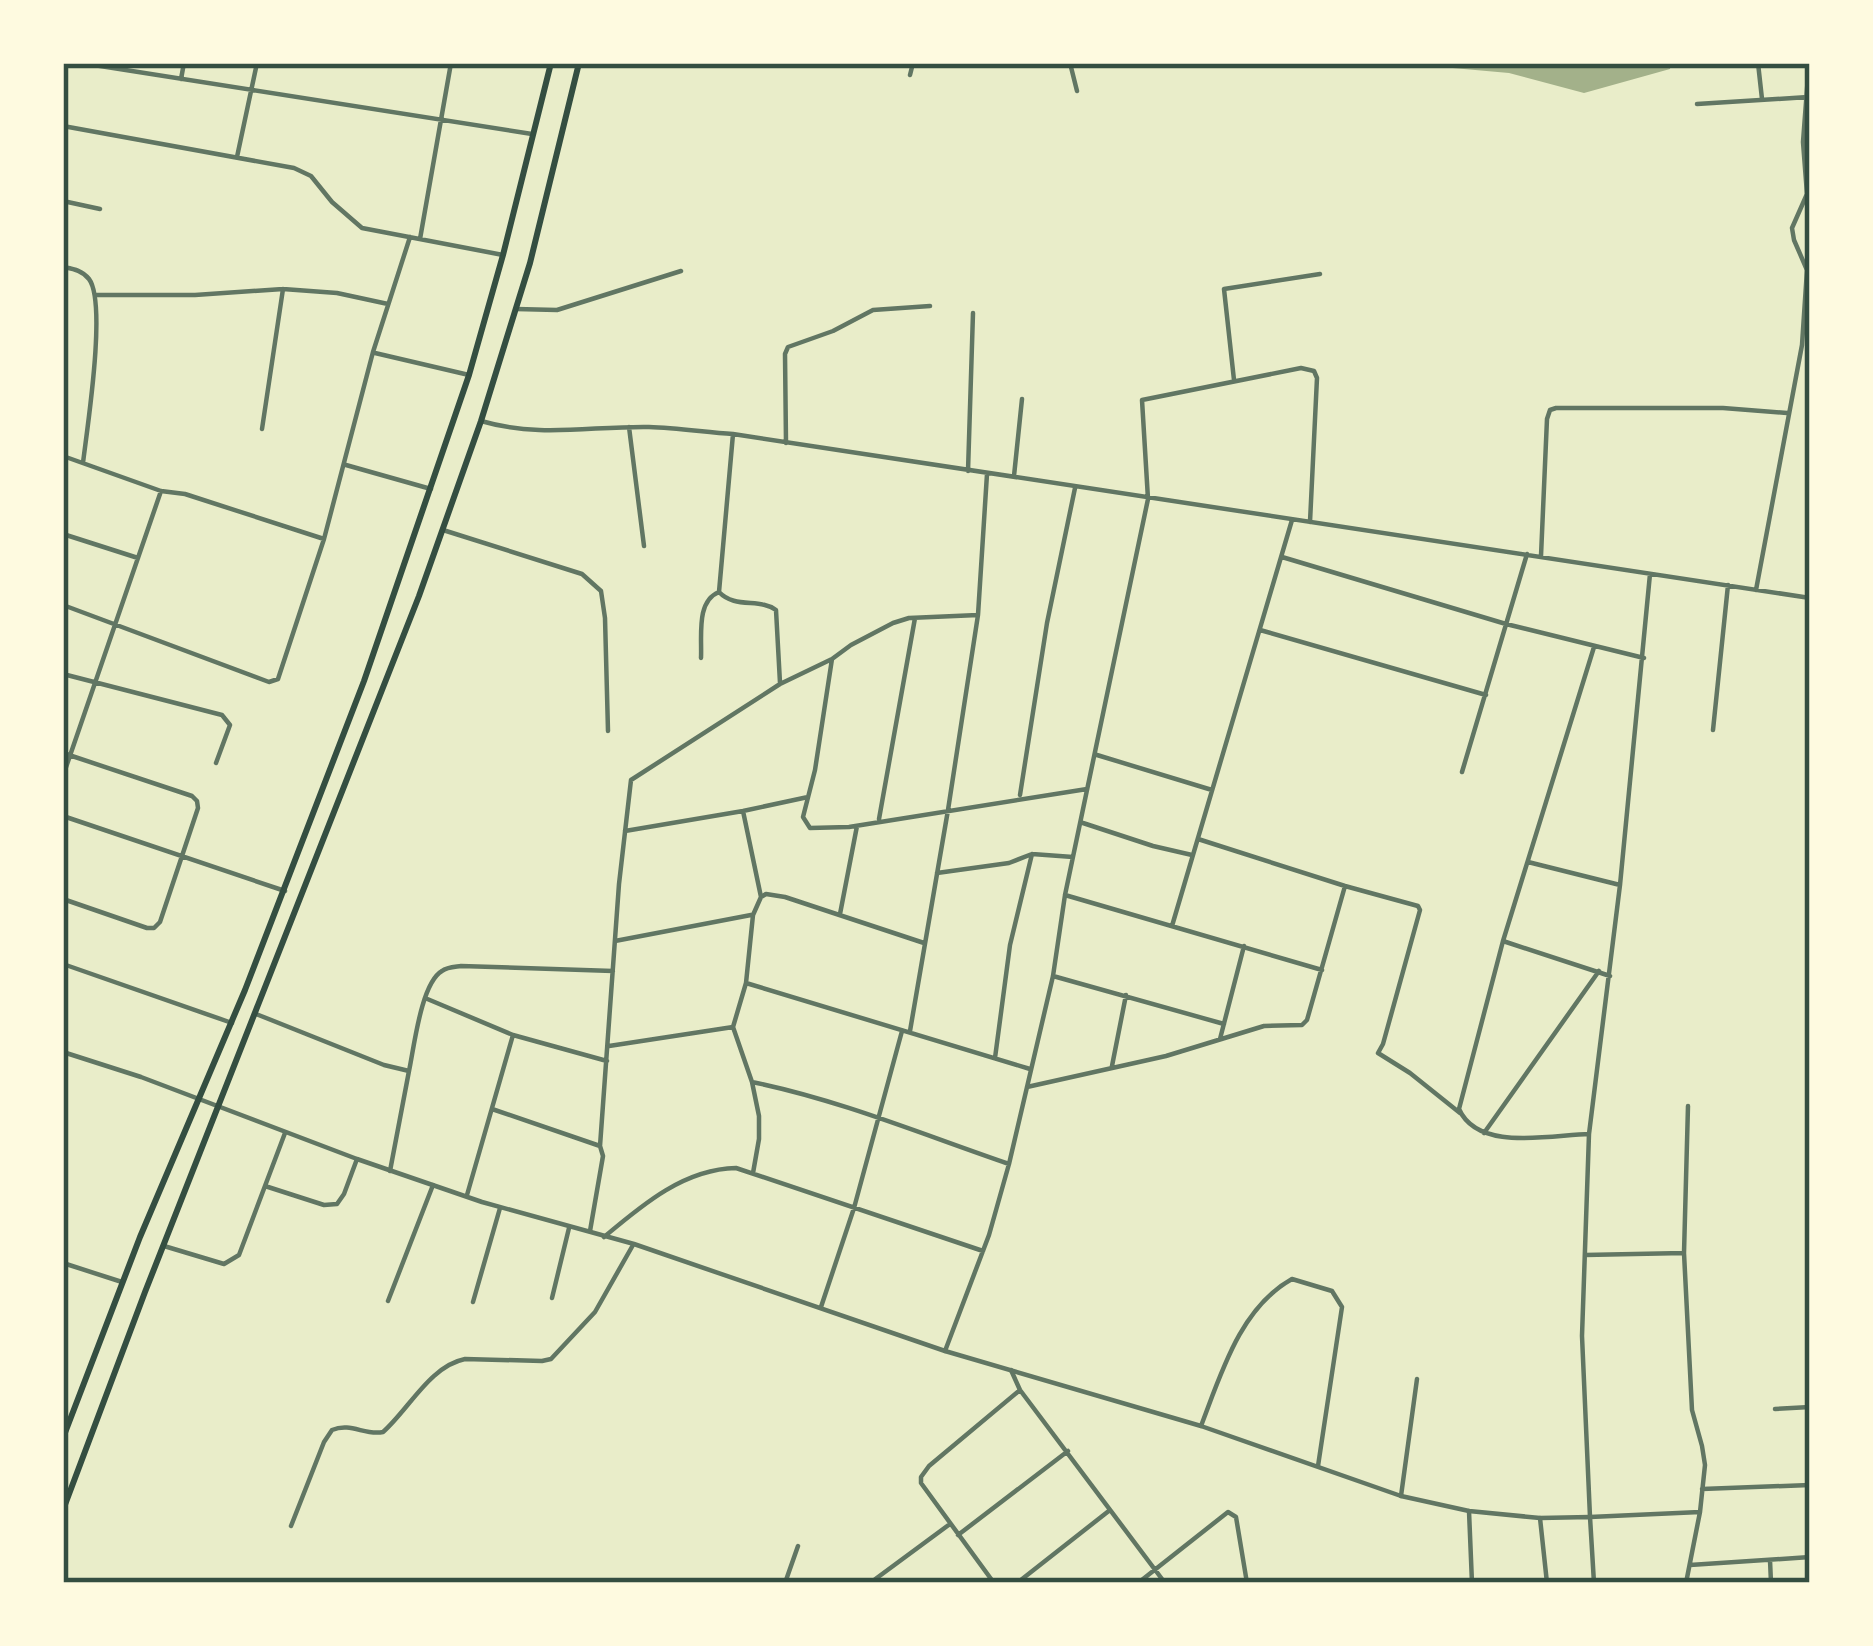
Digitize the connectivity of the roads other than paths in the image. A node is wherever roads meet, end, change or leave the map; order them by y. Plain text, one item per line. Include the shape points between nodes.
1 (81, 63) edge
2 (184, 63) edge
3 (257, 63) edge
4 (451, 63) edge
5 (551, 63) edge
6 (579, 63) edge
7 (913, 63) edge
8 (1070, 63) edge
9 (1758, 63) edge
10 (1809, 63) edge
11 (910, 75) dead end
12 (181, 79) junction
13 (251, 89) junction
14 (1077, 91) dead end
15 (1808, 97) edge
16 (1762, 100) junction
17 (1697, 104) dead end
18 (439, 120) junction
19 (63, 126) edge
20 (533, 134) junction
21 (237, 157) junction
22 (63, 201) edge
23 (100, 209) dead end
24 (410, 237) junction
25 (420, 239) junction
26 (503, 255) junction
27 (63, 267) edge
28 (681, 271) dead end
29 (1320, 274) dead end
30 (284, 289) junction
31 (96, 295) junction
32 (388, 304) junction
33 (930, 306) dead end
34 (516, 309) junction
35 (973, 313) dead end
36 (373, 352) junction
37 (469, 375) junction
38 (1234, 380) junction
39 (1022, 398) dead end
40 (1787, 413) junction
41 (481, 422) junction
42 (629, 428) junction
43 (262, 429) dead end
44 (733, 434) junction
45 (786, 443) junction
46 (63, 456) edge
47 (83, 463) junction
48 (346, 465) junction
49 (968, 471) junction
50 (987, 474) junction
51 (1014, 476) junction
52 (431, 488) junction
53 (1075, 488) junction
54 (161, 491) junction
55 (1148, 499) junction
56 (1292, 520) junction
57 (1310, 522) junction
58 (443, 530) junction
59 (63, 534) edge
60 (324, 539) junction
61 (644, 546) dead end
62 (1527, 554) junction
63 (1541, 556) junction
64 (1282, 557) junction
65 (140, 558) junction
66 (1650, 574) junction
67 (1728, 585) junction
68 (1756, 590) junction
69 (719, 592) junction
70 (1810, 598) edge
71 (63, 605) edge
72 (978, 615) junction
73 (915, 618) junction
74 (1505, 624) junction
75 (116, 625) junction
76 (1260, 630) junction
77 (1594, 647) junction
78 (700, 658) dead end
79 (1644, 658) junction
80 (832, 659) junction
81 (63, 674) edge
82 (96, 683) junction
83 (780, 684) junction
84 (1486, 694) junction
85 (1713, 730) dead end
86 (608, 731) dead end
87 (67, 754) edge
88 (1094, 754) junction
89 (216, 763) dead end
90 (1462, 772) dead end
91 (63, 776) edge
92 (1087, 789) junction
93 (1212, 790) junction
94 (808, 797) junction
95 (1020, 798) junction
96 (948, 810) junction
97 (743, 812) junction
98 (63, 817) edge
99 (878, 822) junction
100 (1080, 823) junction
101 (857, 826) junction
102 (625, 831) junction
103 (1198, 838) junction
104 (1032, 854) junction
105 (1192, 855) junction
106 (182, 857) junction
107 (1073, 857) junction
108 (1528, 862) junction
109 (937, 872) junction
110 (1620, 885) junction
111 (1345, 886) junction
112 (285, 891) junction
113 (1065, 895) junction
114 (760, 897) junction
115 (63, 898) edge
116 (753, 915) junction
117 (840, 915) junction
118 (1172, 926) junction
119 (615, 941) junction
120 (1503, 941) junction
121 (924, 943) junction
122 (1244, 946) junction
123 (63, 964) edge
124 (1322, 970) junction
125 (613, 971) junction
126 (1599, 971) junction
127 (1053, 976) junction
128 (1610, 976) junction
129 (746, 983) junction
130 (1126, 995) junction
131 (425, 998) junction
132 (256, 1014) junction
133 (232, 1023) junction
134 (1224, 1024) junction
135 (733, 1027) junction
136 (906, 1030) junction
137 (513, 1035) junction
138 (1219, 1041) junction
139 (609, 1046) junction
140 (63, 1052) edge
141 (995, 1058) junction
142 (607, 1061) junction
143 (1112, 1067) junction
144 (1030, 1069) junction
145 (409, 1071) junction
146 (752, 1082) junction
147 (1027, 1087) junction
148 (199, 1098) junction
149 (220, 1106) junction
150 (1688, 1106) dead end
151 (492, 1109) junction
152 (1460, 1114) junction
153 (877, 1118) junction
154 (285, 1132) junction
155 (1483, 1134) junction
156 (1588, 1134) junction
157 (600, 1146) junction
158 (357, 1159) junction
159 (1010, 1164) junction
160 (390, 1171) junction
161 (753, 1173) junction
162 (433, 1185) junction
163 (265, 1186) junction
164 (466, 1197) junction
165 (500, 1208) junction
166 (854, 1208) junction
167 (569, 1228) junction
168 (590, 1233) junction
169 (604, 1237) junction
170 (634, 1244) junction
171 (164, 1246) junction
172 (983, 1251) junction
173 (1684, 1253) junction
174 (1585, 1255) junction
175 (63, 1263) edge
176 (122, 1282) junction
177 (552, 1298) dead end
178 (388, 1301) dead end
179 (473, 1302) dead end
180 (821, 1307) junction
181 (944, 1351) junction
182 (1012, 1370) junction
183 (1417, 1379) dead end
184 (1020, 1390) junction
185 (1810, 1407) edge
186 (1775, 1409) dead end
187 (1201, 1426) junction
188 (63, 1438) edge
189 (1067, 1451) junction
190 (1318, 1466) junction
191 (1810, 1485) edge
192 (1702, 1489) junction
193 (1401, 1496) junction
194 (63, 1510) edge
195 (1111, 1510) junction
196 (1469, 1511) junction
197 (1700, 1512) junction
198 (1590, 1517) junction
199 (1540, 1518) junction
200 (950, 1524) junction
201 (291, 1526) dead end
202 (958, 1535) junction
203 (798, 1546) dead end
204 (1810, 1557) edge
205 (1770, 1560) junction
206 (1688, 1565) junction
207 (1155, 1569) junction
208 (785, 1583) edge
209 (870, 1583) edge
210 (994, 1583) edge
211 (1017, 1583) edge
212 (1138, 1583) edge
213 (1165, 1583) edge
214 (1247, 1583) edge
215 (1472, 1583) edge
216 (1547, 1583) edge
217 (1594, 1583) edge
218 (1686, 1583) edge
219 (1772, 1583) edge

1 - 12 street
2 - 12 street
3 - 13 street
4 - 18 street
5 - 20 main road
6 - 34 main road
7 - 11 street
8 - 14 street
9 - 16 street
10 - 15 street
12 - 13 street
13 - 18 street
13 - 21 street
15 - 16 street
15 - 40 street via 1807,194 1792,228 1807,287
16 - 17 street
18 - 20 street
18 - 25 street
19 - 21 street
20 - 26 main road
21 - 24 street via 304,171 355,224
22 - 23 street
24 - 25 street
24 - 32 street
25 - 26 street
26 - 37 main road
27 - 31 street via 87,276
28 - 34 street via 556,310
29 - 38 street via 1224,289
30 - 31 street
30 - 32 street
30 - 43 street
31 - 47 street
32 - 36 street
33 - 45 street via 873,310 788,347
34 - 41 main road
35 - 49 street
36 - 37 street
36 - 48 street
37 - 52 main road
38 - 55 street via 1142,400
38 - 57 street via 1314,371
39 - 51 street
40 - 63 street via 1550,410
40 - 68 street
41 - 42 street via 547,432
41 - 58 main road
42 - 44 street
42 - 61 street
44 - 45 street
44 - 69 street
45 - 49 street
46 - 47 street
47 - 54 street
48 - 52 street
48 - 60 street
49 - 50 street
50 - 51 street
50 - 72 street
51 - 53 street
52 - 112 main road
53 - 55 street
53 - 95 street
54 - 60 street
54 - 65 street
55 - 56 street
55 - 88 street
56 - 57 street
56 - 64 street
57 - 62 street
58 - 86 street via 582,574 601,591
58 - 132 main road
59 - 65 street
60 - 75 street via 274,682
62 - 63 street
62 - 74 street
63 - 66 street
64 - 74 street
64 - 76 street
65 - 75 street
66 - 67 street
66 - 79 street
67 - 68 street
67 - 85 street
68 - 70 street
69 - 78 street via 704,605
69 - 83 street via 774,607
71 - 75 street
72 - 73 street
72 - 96 street
73 - 80 street
73 - 99 street
74 - 77 street
74 - 84 street
75 - 82 street
76 - 84 street
76 - 93 street
77 - 79 street
77 - 108 street
79 - 110 street
80 - 83 street
80 - 94 street
81 - 82 street
82 - 87 street
82 - 89 street via 222,715 230,725
83 - 102 street via 634,776
84 - 90 street
87 - 91 street
87 - 106 street via 192,796 198,808
88 - 92 street
88 - 93 street
92 - 95 street
92 - 100 street
93 - 103 street
94 - 97 street
94 - 101 street via 803,817 810,828
95 - 96 street
96 - 99 street
96 - 109 street
97 - 102 street
97 - 114 street
98 - 106 street
99 - 101 street
100 - 105 street
100 - 107 street
101 - 117 street
102 - 119 street
103 - 105 street
103 - 111 street
104 - 107 street
104 - 109 street
104 - 141 street
105 - 118 street
106 - 112 street
106 - 115 street via 154,928
107 - 113 street
108 - 110 street
108 - 120 street
109 - 121 street
110 - 128 street
111 - 124 street
111 - 152 street via 1419,908 1378,1053
112 - 133 main road
113 - 118 street
113 - 127 street
114 - 116 street
114 - 117 street
116 - 119 street
116 - 129 street
117 - 121 street
118 - 122 street
119 - 125 street
120 - 126 street
120 - 152 street
121 - 136 street
122 - 124 street
122 - 134 street
123 - 133 street
124 - 138 street via 1305,1023
125 - 131 street via 446,968
125 - 139 street
126 - 128 street
126 - 155 street
127 - 130 street
127 - 144 street
128 - 156 street
129 - 135 street
129 - 136 street
130 - 134 street
130 - 143 street
131 - 137 street
131 - 145 street
132 - 145 street
132 - 149 main road
133 - 148 main road
134 - 138 street
135 - 139 street
135 - 146 street
136 - 141 street
136 - 153 street
137 - 142 street
137 - 151 street
138 - 143 street
139 - 142 street
140 - 148 street
141 - 144 street
142 - 157 street
143 - 147 street
144 - 147 street
145 - 160 street
146 - 153 street
146 - 161 street via 759,1116
147 - 159 street
148 - 149 street
148 - 176 main road
149 - 154 street
149 - 171 main road
150 - 173 street
151 - 157 street
151 - 164 street
152 - 155 street
153 - 159 street
153 - 166 street
154 - 158 street
154 - 163 street
155 - 156 street
156 - 174 street
157 - 168 street
158 - 160 street
158 - 163 street via 337,1204
159 - 172 street
160 - 162 street
161 - 166 street
161 - 169 street via 696,1175
162 - 164 street
162 - 178 street
163 - 171 street via 232,1261
164 - 165 street
165 - 167 street
165 - 179 street
166 - 172 street
166 - 180 street
167 - 168 street
167 - 177 street
168 - 169 street
169 - 170 street
170 - 180 street
170 - 201 street via 595,1312 551,1358 455,1361 383,1432 332,1430
171 - 194 main road
172 - 181 street
173 - 174 street
173 - 192 street
174 - 198 street
175 - 176 street
176 - 188 main road
180 - 181 street
181 - 182 street
182 - 184 street
182 - 187 street
183 - 193 street
184 - 189 street
184 - 200 street via 922,1474
185 - 186 street
187 - 190 street
187 - 190 street via 1231,1349 1268,1299 1290,1279 1332,1291 1342,1307
189 - 195 street
189 - 202 street
190 - 193 street
191 - 192 street
192 - 197 street
193 - 196 street
195 - 207 street
195 - 211 street
196 - 199 street
196 - 215 street
197 - 198 street
197 - 206 street
198 - 199 street
198 - 217 street
199 - 216 street
200 - 202 street
200 - 209 street
202 - 210 street
203 - 208 street
204 - 205 street
205 - 206 street
205 - 219 street
206 - 218 street
207 - 212 street
207 - 213 street
207 - 214 street via 1231,1513

